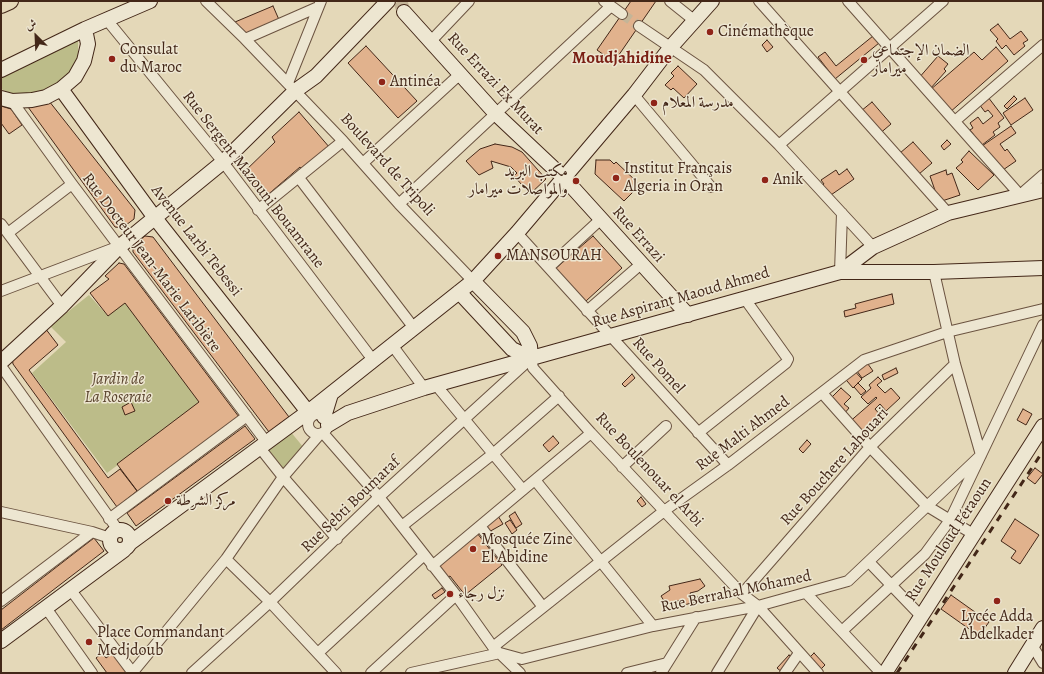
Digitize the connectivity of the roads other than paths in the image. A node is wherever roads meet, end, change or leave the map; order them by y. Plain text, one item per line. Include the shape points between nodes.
1 (10, 1) edge
2 (150, 1) edge
3 (206, 1) edge
4 (388, 1) edge
5 (469, 1) edge
6 (670, 1) edge
7 (712, 1) edge
8 (759, 1) edge
9 (848, 1) edge
10 (943, 1) edge
11 (607, 3) edge
12 (320, 4) edge
13 (1, 5) edge
14 (404, 12) tunnel mouth
15 (622, 14) tunnel mouth
16 (107, 20) junction
17 (695, 21) junction
18 (639, 26) tunnel mouth
19 (85, 29) junction
20 (245, 39) junction
21 (431, 41) junction
22 (1043, 45) edge
23 (670, 48) junction
24 (889, 48) junction
25 (1, 70) edge
26 (459, 75) junction
27 (292, 87) junction
28 (61, 90) junction
29 (839, 91) junction
30 (634, 95) junction
31 (7, 100) edge
32 (496, 114) junction
33 (955, 121) junction
34 (343, 141) junction
35 (779, 145) junction
36 (223, 162) junction
37 (363, 163) junction
38 (1043, 175) edge
39 (299, 178) junction
40 (564, 178) junction
41 (72, 184) junction
42 (711, 186) dead end
43 (1043, 190) edge
44 (1020, 195) junction
45 (399, 204) junction
46 (258, 210) junction
47 (842, 213) junction
48 (948, 213) junction
49 (155, 218) junction
50 (601, 219) junction
51 (1, 224) edge
52 (8, 233) junction
53 (517, 233) junction
54 (119, 247) junction
55 (873, 247) junction
56 (641, 264) junction
57 (549, 267) junction
58 (1043, 268) edge
59 (840, 272) junction
60 (934, 272) junction
61 (38, 276) junction
62 (473, 281) junction
63 (1, 291) edge
64 (459, 292) junction
65 (745, 299) junction
66 (62, 306) junction
67 (1043, 309) edge
68 (586, 311) junction
69 (688, 315) junction
70 (1043, 325) edge
71 (414, 328) junction
72 (947, 332) junction
73 (611, 336) junction
74 (392, 345) junction
75 (530, 358) junction
76 (373, 360) junction
77 (1, 362) edge
78 (955, 364) junction
79 (1, 366) edge
80 (430, 386) junction
81 (822, 393) junction
82 (331, 394) junction
83 (559, 396) junction
84 (247, 416) junction
85 (308, 417) junction
86 (465, 419) junction
87 (666, 426) dead end
88 (1043, 426) edge
89 (324, 427) junction
90 (591, 432) junction
91 (698, 433) junction
92 (263, 445) junction
93 (870, 447) junction
94 (494, 453) junction
95 (981, 455) junction
96 (728, 465) junction
97 (622, 467) junction
98 (283, 477) junction
99 (535, 480) junction
100 (523, 490) junction
101 (379, 497) junction
102 (927, 506) junction
103 (664, 511) junction
104 (1, 512) edge
105 (950, 520) junction
106 (402, 526) junction
107 (480, 526) junction
108 (112, 529) junction
109 (92, 532) junction
110 (973, 534) junction
111 (337, 539) junction
112 (127, 546) junction
113 (424, 555) junction
114 (226, 559) junction
115 (602, 562) junction
116 (869, 562) junction
117 (432, 566) junction
118 (892, 586) junction
119 (70, 589) junction
120 (806, 593) junction
121 (742, 594) junction
122 (456, 595) junction
123 (1, 601) edge
124 (270, 602) junction
125 (758, 606) junction
126 (543, 607) junction
127 (46, 608) junction
128 (920, 615) junction
129 (696, 617) junction
130 (652, 626) junction
131 (1043, 628) edge
132 (842, 632) junction
133 (1, 642) edge
134 (1032, 645) junction
135 (496, 650) junction
136 (318, 653) junction
137 (798, 653) junction
138 (667, 663) junction
139 (1043, 663) edge
140 (423, 671) edge
141 (92, 673) edge
142 (133, 673) edge
143 (192, 673) edge
144 (336, 673) edge
145 (371, 673) edge
146 (411, 673) edge
147 (520, 673) edge
148 (627, 673) edge
149 (660, 673) edge
150 (717, 673) edge
151 (784, 673) edge
152 (818, 673) edge
153 (881, 673) edge
154 (884, 673) edge
155 (1015, 673) edge

1 - 13 main road
2 - 16 street
3 - 20 street, Boulevard de Tripoli
4 - 27 street via 316,76
5 - 21 street
6 - 17 street
7 - 17 street
8 - 29 street
9 - 24 street
10 - 24 street
11 - 15 street
11 - 32 street
12 - 20 street
12 - 27 street
14 - 21 street, Rue Errazi Ex Murat
16 - 19 street
16 - 36 street, Rue Sergent Mazouni Bouamrane
17 - 23 street
18 - 23 street
19 - 25 street
19 - 28 street via 88,44 84,61 75,76
20 - 27 street, Boulevard de Tripoli
21 - 26 street, Rue Errazi Ex Murat
22 - 33 street
23 - 30 street
23 - 35 street via 704,70
24 - 29 street
24 - 33 street
26 - 32 street, Rue Errazi Ex Murat
26 - 37 street
27 - 34 street, Boulevard de Tripoli
27 - 36 street
28 - 31 street via 46,97
28 - 49 street, Avenue Larbi Tebessi
29 - 35 street
29 - 48 street
30 - 40 street
30 - 42 street
31 - 41 street, Rue Docteur Jean-Marie Laribière
32 - 40 street, Rue Errazi Ex Murat
32 - 45 street
33 - 44 street
34 - 37 street, Boulevard de Tripoli
34 - 39 street
35 - 47 street
36 - 46 street, Rue Sergent Mazouni Bouamrane
36 - 49 street
37 - 45 street, Boulevard de Tripoli
38 - 44 street
39 - 46 street
39 - 71 street
40 - 50 street, Rue Errazi
40 - 53 street
41 - 52 street
41 - 54 street, Rue Docteur Jean-Marie Laribière
43 - 44 street
44 - 48 street
45 - 62 street, Boulevard de Tripoli
46 - 76 street, Rue Sergent Mazouni Bouamrane
47 - 55 street
47 - 59 street
48 - 55 street
49 - 54 street
49 - 85 street, Avenue Larbi Tebessi
50 - 56 street, Rue Errazi
50 - 57 street
51 - 52 street
52 - 61 street
53 - 57 street, Rue Pomel
53 - 62 street
54 - 61 street
54 - 66 street
54 - 84 street, Rue Docteur Jean-Marie Laribière
55 - 59 street
56 - 68 street
56 - 69 street, Rue Errazi
57 - 68 street, Rue Pomel
58 - 60 street
59 - 60 street
59 - 65 street, Rue Aspirant Maoud Ahmed
60 - 72 street
61 - 63 street
61 - 66 street
62 - 64 street
62 - 75 street, Boulevard de Tripoli via 523,332 530,346
64 - 71 street
64 - 75 street via 512,349
65 - 69 street, Rue Aspirant Maoud Ahmed
65 - 91 street via 788,359
66 - 77 street
67 - 72 street, Rue Malti Ahmed
68 - 73 street, Rue Pomel
69 - 73 street, Rue Aspirant Maoud Ahmed
70 - 95 street
71 - 74 street
72 - 78 street
72 - 81 street, Rue Malti Ahmed via 864,360
73 - 75 street, Rue Aspirant Maoud Ahmed
73 - 91 street, Rue Pomel
74 - 76 street
74 - 80 street
75 - 80 street, Rue Aspirant Maoud Ahmed
75 - 83 street, Rue Boulenouar el Arbi via 533,368
75 - 86 street, Rue Sebti Boumaraf
76 - 82 street
78 - 93 street, Rue Bouchere Lahouari
78 - 95 street
79 - 108 street
80 - 86 street
80 - 89 street, Rue Aspirant Maoud Ahmed via 348,413
81 - 93 street
81 - 96 street, Rue Malti Ahmed
82 - 85 street
82 - 89 street
83 - 90 street, Rue Boulenouar el Arbi
83 - 94 street
84 - 92 street, Rue Docteur Jean-Marie Laribière
84 - 108 street
85 - 89 street via 315,415
85 - 89 street via 311,431
85 - 92 street via 291,425
86 - 94 street
86 - 101 street, Rue Sebti Boumaraf
87 - 97 street
88 - 110 street, Rue Mouloud Féraoun
89 - 98 street
89 - 101 street
90 - 97 street, Rue Boulenouar el Arbi
90 - 99 street
91 - 96 street, Rue Pomel
92 - 98 street, Rue Docteur Jean-Marie Laribière
92 - 112 street
93 - 102 street
93 - 121 street, Rue Bouchere Lahouari
94 - 100 street
94 - 106 street
95 - 102 street, Rue Berrahal Mohamed
95 - 105 street
96 - 103 street, Rue Malti Ahmed
97 - 103 street, Rue Boulenouar el Arbi
98 - 111 street, Rue Docteur Jean-Marie Laribière
98 - 114 street
99 - 100 street
99 - 115 street
100 - 107 street
101 - 106 street
101 - 111 street, Rue Sebti Boumaraf
102 - 105 street
102 - 116 street, Rue Berrahal Mohamed
103 - 115 street, Rue Malti Ahmed
103 - 121 street, Rue Boulenouar el Arbi
104 - 109 street
105 - 110 street
105 - 118 street via 925,554
106 - 113 street
107 - 117 street
107 - 126 street
108 - 109 street
108 - 112 street via 110,544 115,549
109 - 123 street
110 - 128 street, Rue Mouloud Féraoun
111 - 124 street, Rue Sebti Boumaraf
112 - 119 street
113 - 117 street
113 - 136 street
114 - 124 street
114 - 142 street
115 - 126 street, Rue Malti Ahmed
115 - 130 street
116 - 118 street
116 - 120 street, Rue Berrahal Mohamed via 848,581
117 - 122 street
118 - 128 street
118 - 132 street
119 - 127 street
119 - 142 street
120 - 125 street, Rue Berrahal Mohamed
120 - 132 street
121 - 125 street, Rue Boulenouar el Arbi
122 - 135 street
122 - 145 street
124 - 136 street
124 - 143 street, Rue Sebti Boumaraf
125 - 129 street, Rue Berrahal Mohamed
125 - 137 street, Rue Boulenouar el Arbi
125 - 150 street
126 - 135 street, Rue Malti Ahmed
127 - 133 street
127 - 141 street
128 - 154 street, Rue Mouloud Féraoun
129 - 130 street, Rue Berrahal Mohamed
129 - 138 street
130 - 135 street, Rue Berrahal Mohamed via 522,659
131 - 134 street
132 - 153 street
134 - 139 street
134 - 155 street
135 - 140 street
135 - 147 street
136 - 144 street
137 - 151 street
137 - 152 street, Rue Boulenouar el Arbi
138 - 148 street
138 - 149 street
140 - 146 street

